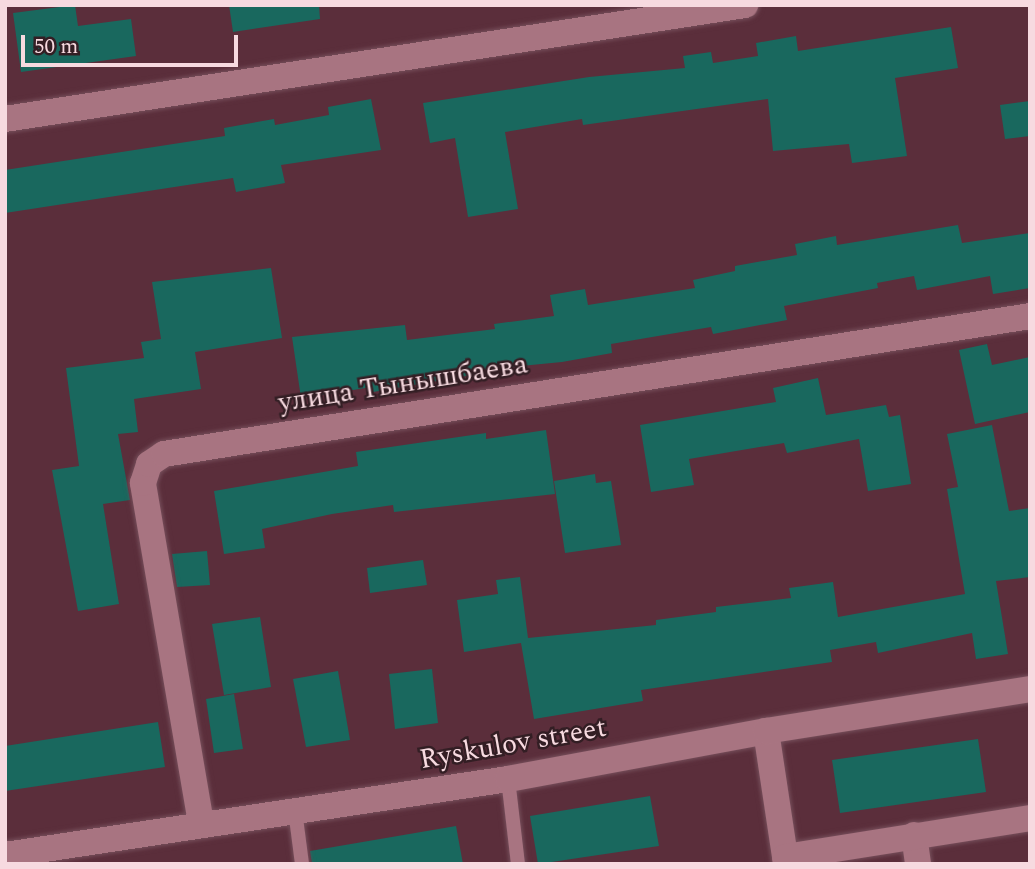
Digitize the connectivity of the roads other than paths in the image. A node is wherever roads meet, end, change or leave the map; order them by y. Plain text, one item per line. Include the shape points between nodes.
1 (745, 5) edge
2 (5, 119) edge
3 (1030, 316) edge
4 (1030, 689) edge
5 (766, 731) junction
6 (508, 779) junction
7 (295, 810) junction
8 (1030, 818) edge
9 (201, 823) junction
10 (914, 835) junction
11 (5, 855) edge
12 (786, 860) edge
13 (302, 864) edge
14 (518, 864) edge
15 (918, 864) edge

1 - 2 street
3 - 9 street, улица Тынышбаева via 164,454 149,464 143,483
4 - 5 street, Ryskulov street
5 - 6 street, Ryskulov street
5 - 12 street
6 - 7 street, Ryskulov street
6 - 14 lane
7 - 9 street, Ryskulov street
7 - 13 lane
8 - 10 street
9 - 11 street, Ryskulov street
10 - 12 street
10 - 15 street

